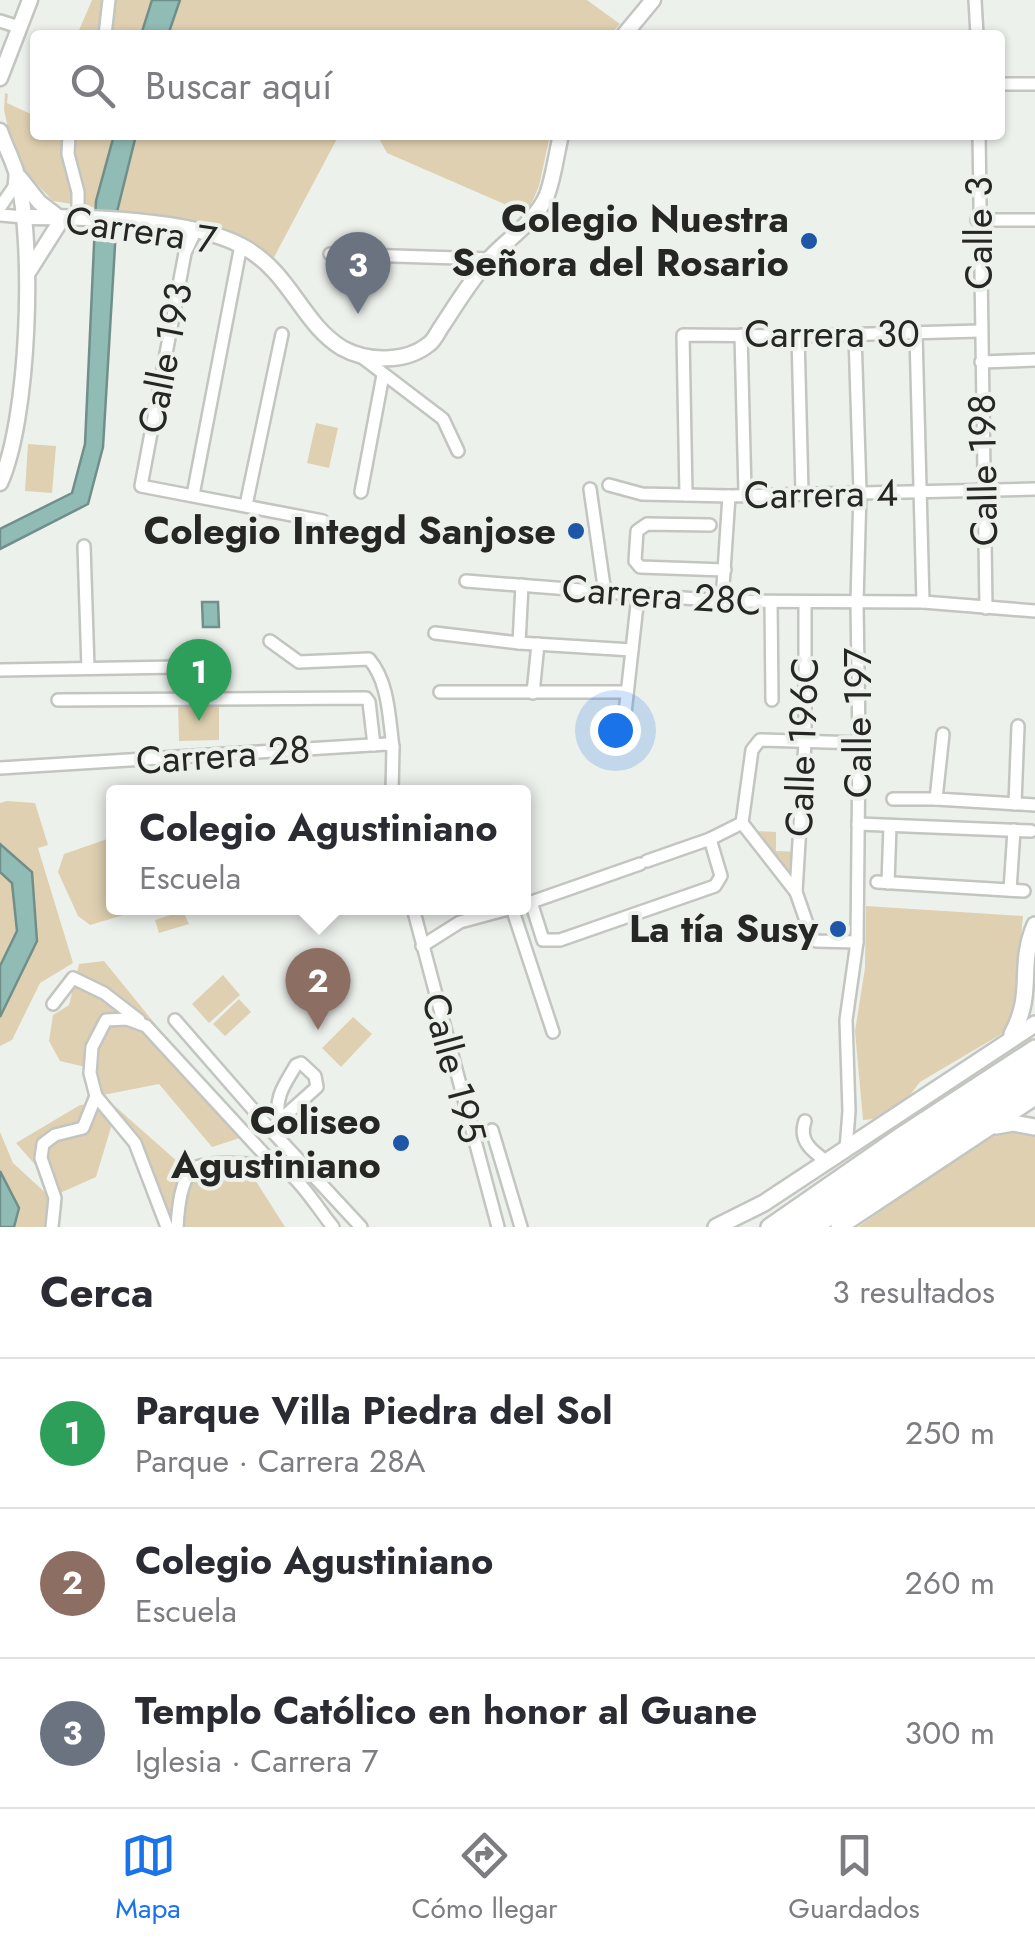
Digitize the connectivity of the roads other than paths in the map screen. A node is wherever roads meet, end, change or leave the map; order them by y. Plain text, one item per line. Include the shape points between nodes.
1 (30, 0) edge
2 (109, 0) edge
3 (653, 0) edge
4 (975, 0) edge
5 (0, 21) edge
6 (18, 27) junction
7 (106, 30) edge
8 (628, 30) edge
9 (977, 30) edge
10 (0, 78) edge
11 (1005, 84) edge
12 (1035, 84) edge
13 (0, 131) edge
14 (69, 140) edge
15 (560, 140) edge
16 (978, 140) edge
17 (16, 172) junction
18 (0, 211) edge
19 (27, 217) junction
20 (59, 219) junction
21 (87, 220) junction
22 (978, 220) junction
23 (1035, 220) edge
24 (190, 231) junction
25 (241, 245) junction
26 (330, 254) dead end
27 (490, 259) junction
28 (26, 276) junction
29 (980, 332) junction
30 (282, 334) dead end
31 (916, 334) junction
32 (855, 335) junction
33 (741, 336) junction
34 (798, 336) junction
35 (359, 355) junction
36 (1035, 360) edge
37 (981, 362) junction
38 (383, 375) junction
39 (458, 451) dead end
40 (0, 483) edge
41 (609, 485) dead end
42 (590, 489) dead end
43 (1035, 489) edge
44 (860, 491) junction
45 (920, 491) junction
46 (361, 492) dead end
47 (802, 492) junction
48 (985, 492) junction
49 (745, 493) junction
50 (193, 495) junction
51 (686, 495) junction
52 (728, 496) junction
53 (246, 505) junction
54 (323, 521) dead end
55 (710, 525) dead end
56 (84, 546) dead end
57 (725, 570) junction
58 (466, 580) dead end
59 (522, 586) junction
60 (605, 592) junction
61 (638, 596) junction
62 (722, 601) junction
63 (771, 602) junction
64 (857, 602) junction
65 (923, 602) junction
66 (805, 603) junction
67 (986, 608) junction
68 (1035, 612) edge
69 (435, 633) dead end
70 (270, 640) dead end
71 (519, 643) junction
72 (538, 644) junction
73 (632, 650) junction
74 (180, 667) dead end
75 (88, 668) junction
76 (0, 670) edge
77 (440, 692) dead end
78 (628, 692) junction
79 (534, 693) junction
80 (58, 700) dead end
81 (772, 700) dead end
82 (1018, 726) dead end
83 (943, 734) dead end
84 (622, 740) dead end
85 (805, 742) junction
86 (859, 743) junction
87 (385, 745) junction
88 (0, 768) edge
89 (391, 785) edge
90 (893, 799) dead end
91 (936, 799) junction
92 (1015, 804) junction
93 (1035, 806) edge
94 (742, 823) junction
95 (858, 824) junction
96 (890, 826) junction
97 (1014, 830) junction
98 (1031, 831) dead end
99 (710, 839) junction
100 (1010, 890) junction
101 (1024, 891) dead end
102 (796, 892) junction
103 (531, 903) edge
104 (531, 913) edge
105 (415, 915) edge
106 (487, 915) edge
107 (516, 915) edge
108 (1035, 925) edge
109 (856, 942) junction
110 (422, 946) junction
111 (53, 1004) dead end
112 (176, 1020) dead end
113 (1035, 1024) edge
114 (146, 1026) junction
115 (554, 1032) dead end
116 (1006, 1042) junction
117 (1035, 1048) edge
118 (1035, 1060) edge
119 (1035, 1070) edge
120 (958, 1076) junction
121 (1035, 1081) edge
122 (96, 1096) junction
123 (1035, 1097) edge
124 (849, 1110) junction
125 (805, 1121) dead end
126 (274, 1124) junction
127 (1035, 1127) edge
128 (988, 1129) junction
129 (492, 1130) dead end
130 (872, 1132) junction
131 (903, 1134) junction
132 (846, 1150) junction
133 (827, 1162) junction
134 (275, 1166) junction
135 (764, 1203) junction
136 (52, 1227) edge
137 (166, 1227) edge
138 (177, 1227) edge
139 (333, 1227) edge
140 (361, 1227) edge
141 (498, 1227) edge
142 (521, 1227) edge
143 (716, 1227) edge
144 (730, 1227) edge
145 (769, 1227) edge
146 (785, 1227) edge
147 (799, 1227) edge
148 (815, 1227) edge
149 (838, 1227) edge

1 - 6 main road
2 - 7 street
3 - 8 main road
4 - 9 street
5 - 6 street
6 - 10 main road
11 - 12 street
13 - 17 main road
14 - 21 street
15 - 27 main road via 538,210
16 - 22 street, Calle 3
17 - 18 street
17 - 19 main road
17 - 20 main road
18 - 19 street
19 - 20 main road, Carrera 7
19 - 28 main road
20 - 21 main road, Carrera 7
20 - 28 main road
21 - 24 main road, Carrera 7
22 - 23 street
22 - 29 street, Calle 3
24 - 25 main road, Carrera 7
24 - 50 street, Calle 193 via 141,486
25 - 35 main road, Carrera 7 via 270,265 319,332
25 - 50 street
26 - 27 street
27 - 35 main road via 430,344 402,356
28 - 40 main road via 17,409
29 - 31 street, Carrera 30
29 - 37 street, Calle 198
30 - 53 street
31 - 32 street, Carrera 30
31 - 45 street
32 - 34 street, Carrera 30
32 - 44 street, Calle 197
33 - 34 street, Carrera 30
33 - 49 street
33 - 51 street, Carrera 30 via 684,335
34 - 47 street
35 - 38 street
36 - 37 street
37 - 48 street, Calle 198
38 - 39 street via 443,419
38 - 46 street
41 - 51 street, Carrera 4
42 - 60 street
43 - 48 street, Carrera 4
44 - 45 street, Carrera 4
44 - 47 street, Carrera 4
44 - 64 street, Calle 197
45 - 48 street, Carrera 4
45 - 65 street
47 - 49 street, Carrera 4
48 - 67 street, Calle 198
49 - 52 street, Carrera 4
50 - 53 street
51 - 52 street, Carrera 4
52 - 57 street
53 - 54 street
55 - 57 street via 647,524 636,532 635,560 640,567
56 - 75 street
57 - 62 street
58 - 59 street, Carrera 28C
59 - 60 street, Carrera 28C
59 - 71 street
60 - 61 street, Carrera 28C
61 - 62 street, Carrera 28C
61 - 73 street
62 - 63 street, Carrera 28C
63 - 66 street, Carrera 28C
63 - 81 street
64 - 65 street, Carrera 28C
64 - 66 street, Carrera 28C
64 - 86 street, Calle 197
65 - 67 street, Carrera 28C
66 - 85 street, Calle 196C
67 - 68 street, Carrera 28C
69 - 71 street
70 - 87 street via 299,662 370,659 383,686
71 - 72 street
72 - 73 street
72 - 79 street
73 - 78 street
74 - 75 street
75 - 76 street
77 - 79 street
78 - 79 street
78 - 84 street
80 - 87 street via 366,698
82 - 92 street
83 - 91 street
85 - 86 street
85 - 94 street via 760,740 752,750
85 - 102 street, Calle 196C
86 - 95 street, Calle 197
87 - 88 street, Carrera 28
87 - 89 street
90 - 91 street
91 - 92 street
92 - 93 street
94 - 99 street
94 - 102 street, Calle 196C
95 - 96 street
95 - 109 street, Calle 197
96 - 97 street
96 - 100 street via 882,882
97 - 98 street
97 - 100 street
99 - 103 street
99 - 104 street via 721,876 715,886 560,940 543,940
100 - 101 street
102 - 109 street, Calle 196C via 816,942
105 - 110 street, Calle 195
106 - 110 street via 460,922
107 - 115 street
108 - 116 highway via 1027,952 1028,1008
109 - 124 street, Calle 197 via 846,1020
110 - 141 street, Calle 195
111 - 114 street via 73,978
112 - 126 street
113 - 116 highway
114 - 122 street via 106,1020 92,1047
114 - 134 street
116 - 120 highway
117 - 131 highway
118 - 146 street
119 - 147 street
120 - 130 highway
120 - 131 highway
121 - 148 highway
122 - 136 street via 83,1128 43,1144 55,1198
122 - 137 street via 135,1143
123 - 128 highway
124 - 130 street via 857,1125
124 - 132 street, Calle 197
125 - 133 street via 805,1144
126 - 126 street via 317,1087 301,1064 279,1094
126 - 140 street
127 - 128 highway via 1003,1122
128 - 149 highway
129 - 142 street
130 - 132 highway
131 - 145 highway
132 - 133 highway
133 - 135 highway
134 - 138 street via 195,1168 186,1179
134 - 139 street via 288,1172
135 - 143 highway
135 - 144 highway

